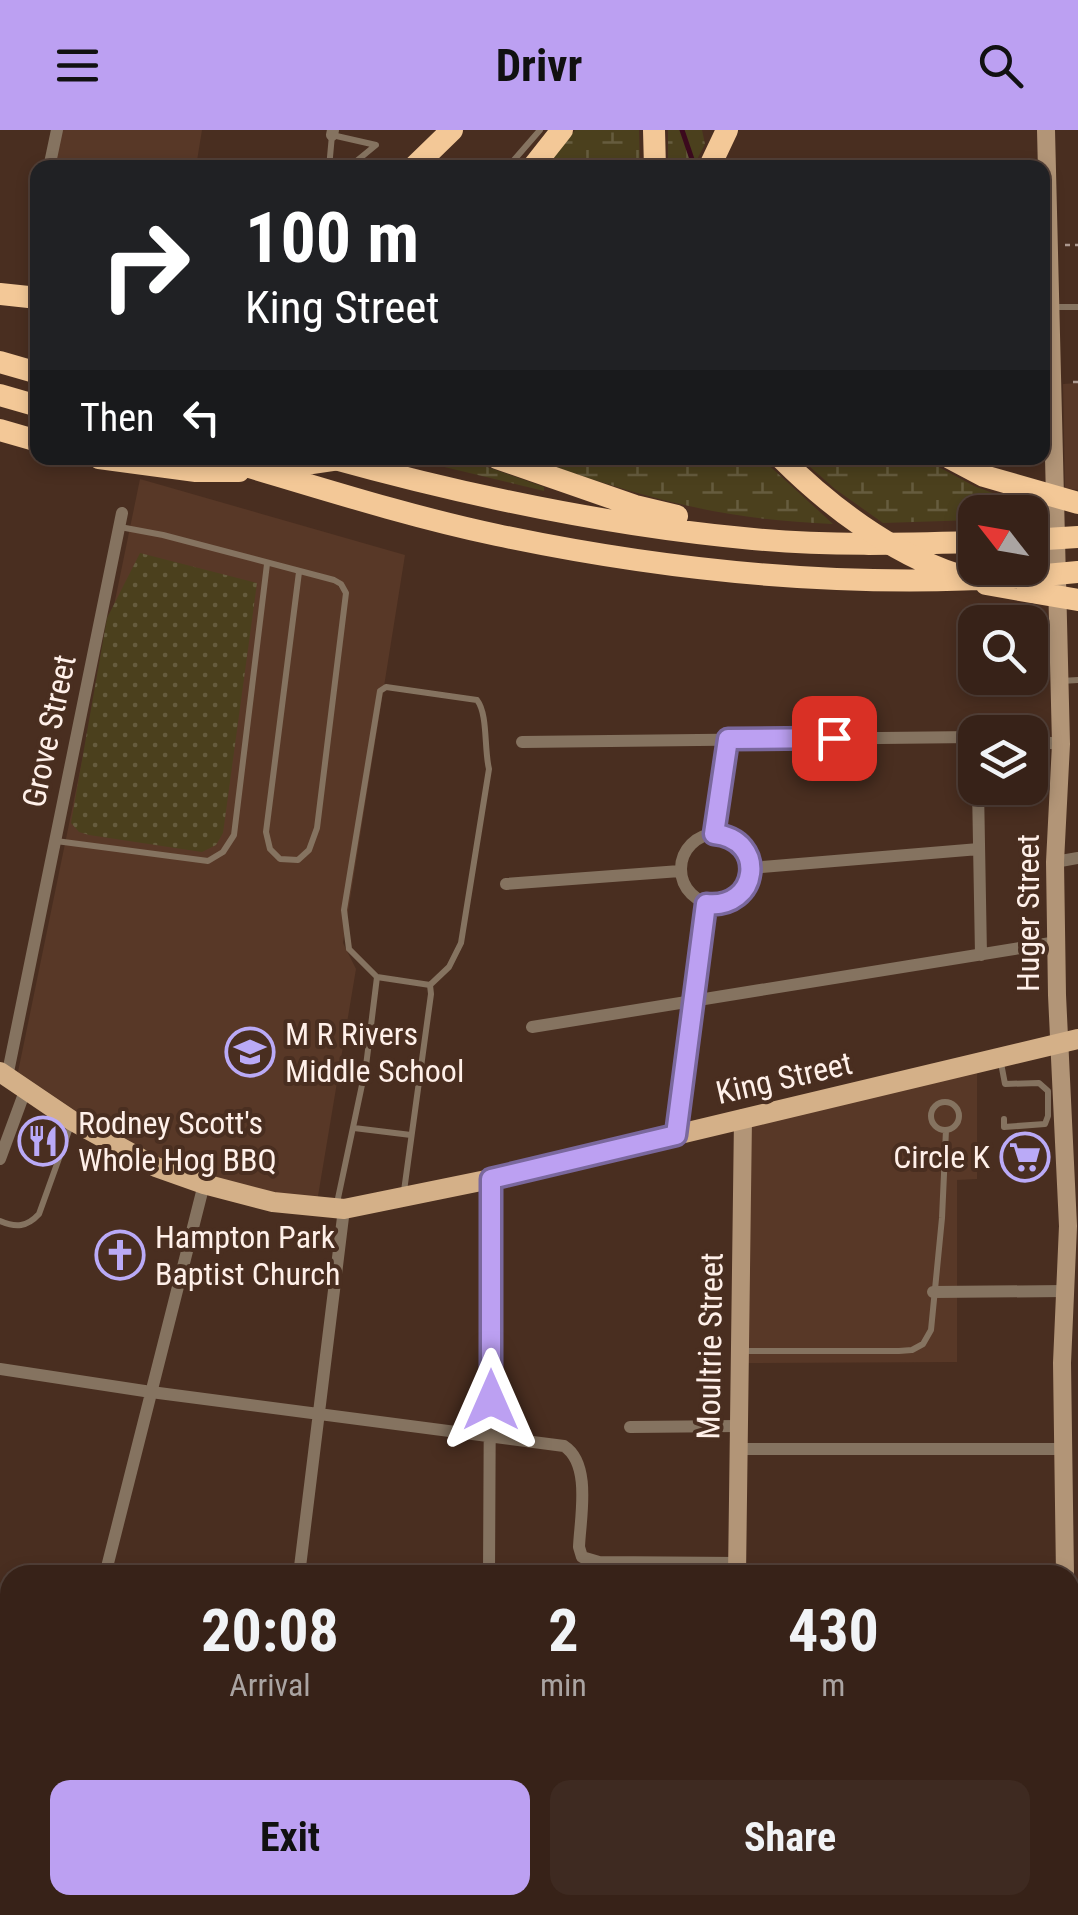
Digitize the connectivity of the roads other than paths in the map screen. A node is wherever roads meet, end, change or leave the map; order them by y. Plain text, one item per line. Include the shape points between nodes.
1 (56, 130) edge
2 (452, 130) edge
3 (540, 130) edge
4 (562, 130) edge
5 (654, 130) edge
6 (716, 130) edge
7 (727, 130) edge
8 (1046, 130) edge
9 (332, 132) edge
10 (50, 160) edge
11 (330, 160) edge
12 (358, 160) edge
13 (421, 160) edge
14 (514, 160) edge
15 (538, 160) edge
16 (655, 160) edge
17 (713, 160) edge
18 (723, 160) edge
19 (1047, 160) edge
20 (0, 291) edge
21 (30, 297) edge
22 (1050, 307) joint
23 (1078, 307) edge
24 (0, 352) edge
25 (30, 355) edge
26 (0, 362) edge
27 (30, 371) edge
28 (0, 395) edge
29 (30, 404) edge
30 (0, 430) edge
31 (30, 439) edge
32 (148, 465) edge
33 (244, 465) edge
34 (293, 465) edge
35 (357, 465) edge
36 (384, 465) edge
37 (517, 465) edge
38 (789, 465) edge
39 (963, 465) edge
40 (429, 484) junction
41 (1078, 504) edge
42 (120, 520) joint
43 (1078, 536) edge
44 (1048, 538) edge
45 (752, 539) junction
46 (958, 542) edge
47 (267, 564) junction
48 (300, 572) junction
49 (1078, 572) edge
50 (1078, 600) edge
51 (1069, 680) edge
52 (958, 737) edge
53 (728, 739) junction
54 (522, 742) dead end
55 (1048, 743) edge
56 (1061, 744) junction
57 (978, 805) edge
58 (714, 834) junction
59 (55, 841) junction
60 (979, 849) junction
61 (1078, 858) edge
62 (1056, 862) junction
63 (751, 868) junction
64 (680, 871) junction
65 (506, 884) dead end
66 (706, 904) junction
67 (1056, 942) junction
68 (981, 955) junction
69 (377, 977) junction
70 (430, 985) junction
71 (694, 1000) junction
72 (532, 1026) dead end
73 (1069, 1041) edge
74 (1000, 1057) junction
75 (4, 1074) edge
76 (1026, 1083) junction
77 (1004, 1084) junction
78 (25, 1091) junction
79 (1004, 1097) dead end
80 (1026, 1097) dead end
81 (1056, 1116) junction
82 (743, 1118) junction
83 (1004, 1120) dead end
84 (73, 1121) junction
85 (354, 1128) junction
86 (946, 1130) junction
87 (411, 1135) junction
88 (676, 1135) junction
89 (0, 1159) edge
90 (491, 1179) junction
91 (204, 1184) junction
92 (402, 1200) junction
93 (340, 1209) junction
94 (0, 1221) edge
95 (1073, 1226) edge
96 (1066, 1291) junction
97 (933, 1292) junction
98 (740, 1351) junction
99 (0, 1369) edge
100 (151, 1392) junction
101 (319, 1414) junction
102 (630, 1426) dead end
103 (738, 1426) junction
104 (491, 1436) junction
105 (738, 1449) junction
106 (1063, 1449) junction
107 (107, 1565) edge
108 (300, 1565) edge
109 (489, 1565) edge
110 (659, 1565) edge
111 (737, 1565) edge
112 (1069, 1565) edge

1 - 10 street
2 - 13 highway
3 - 14 lane
4 - 15 highway
5 - 16 highway
6 - 18 highway
7 - 17 highway
8 - 19 street, Huger Street
9 - 11 lane
9 - 12 lane via 376,145
20 - 21 highway, bridge
22 - 23 lane
22 - 51 street, Huger Street
24 - 25 highway
26 - 27 highway
28 - 29 highway
30 - 31 highway
32 - 34 highway, bridge via 196,472
33 - 49 highway, bridge via 495,534 682,566 863,579
35 - 40 highway
36 - 40 lane
37 - 45 highway
38 - 50 highway, bridge via 864,528 946,570 1018,592
39 - 41 highway, bridge
40 - 45 highway
42 - 47 lane
42 - 59 street, Grove Street
43 - 44 highway, bridge
45 - 46 highway, bridge
47 - 48 lane
47 - 59 lane via 234,834 223,852 208,861
48 - 48 lane via 266,832 280,859 298,860 317,828 346,607 341,584
51 - 56 street, Huger Street
52 - 53 street
53 - 54 street
53 - 58 street
55 - 56 street
56 - 62 street, Huger Street
57 - 60 street
58 - 63 street via 738,841
58 - 64 street via 684,852
59 - 75 street, Grove Street
60 - 63 street
60 - 68 street
61 - 62 street
62 - 67 street, Huger Street
63 - 66 street via 735,900
64 - 65 street
64 - 66 street via 686,888
66 - 71 street
67 - 68 street
67 - 73 street, Huger Street
68 - 71 street
69 - 70 lane
69 - 70 lane via 349,950 344,910 380,690 386,686 477,700 484,708 489,768 462,943
69 - 85 lane
70 - 87 lane
71 - 72 street
71 - 88 street
73 - 74 main road, King Street
73 - 81 street, Huger Street
74 - 77 lane
74 - 82 main road, King Street
75 - 78 main road, King Street
76 - 77 lane
76 - 80 lane
76 - 81 lane via 1048,1090
77 - 79 lane
78 - 84 main road, King Street
78 - 89 street
81 - 83 lane via 1041,1127 1004,1127
81 - 95 street, Huger Street
82 - 88 main road, King Street
82 - 98 street, Moultrie Street
84 - 91 main road, King Street via 156,1167
84 - 94 lane via 39,1214 21,1226
85 - 87 lane
85 - 93 lane
86 - 86 lane via 932,1121 942,1103 958,1114
86 - 97 lane
87 - 92 lane
88 - 90 main road, King Street
90 - 92 main road, King Street
90 - 104 street
91 - 93 main road, King Street via 273,1202
91 - 100 street
92 - 93 main road, King Street
93 - 101 street
95 - 96 street, Huger Street
96 - 97 street
96 - 106 street, Huger Street
97 - 98 lane via 930,1330 912,1350
98 - 103 street, Moultrie Street
99 - 100 street
100 - 101 street
100 - 107 street
101 - 104 street
101 - 108 street
102 - 103 street
103 - 105 street, Moultrie Street
104 - 109 street
104 - 110 street via 564,1446 578,1460 582,1556
105 - 106 street
105 - 111 street, Moultrie Street
106 - 112 street, Huger Street

